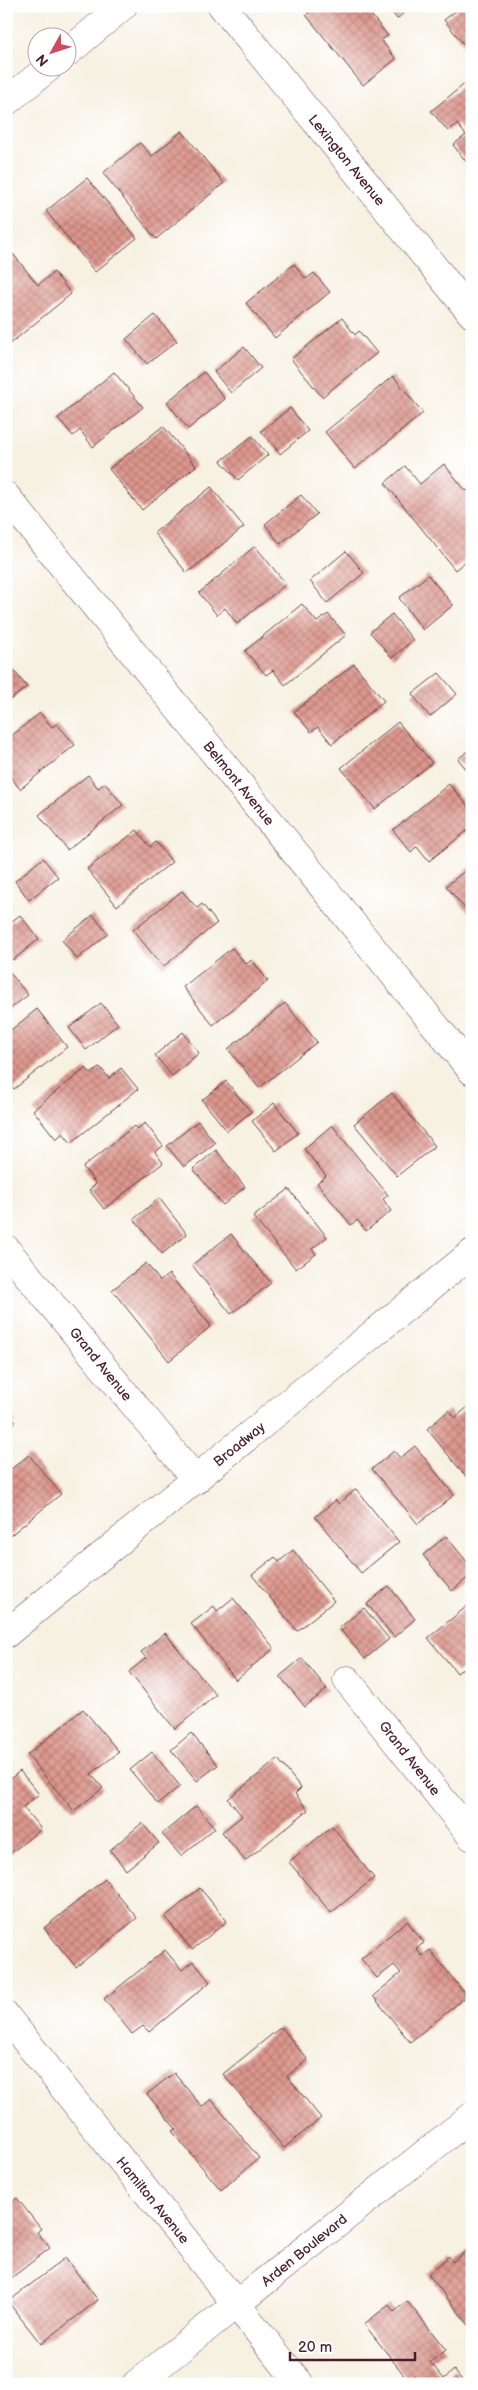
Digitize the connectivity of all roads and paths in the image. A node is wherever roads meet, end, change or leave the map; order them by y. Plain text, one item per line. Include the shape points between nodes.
1 (123, 6) edge
2 (222, 6) edge
3 (78, 44) edge
4 (36, 78) edge
5 (6, 102) edge
6 (472, 314) edge
7 (6, 496) edge
8 (472, 1071) edge
9 (6, 1249) edge
10 (472, 1253) edge
11 (196, 1480) junction
12 (6, 1634) edge
13 (347, 1680) dead end
14 (472, 1837) edge
15 (6, 2016) edge
16 (472, 2116) edge
17 (236, 2304) junction
18 (136, 2384) edge
19 (300, 2384) edge

1 - 3 street
2 - 6 street, Lexington Avenue
4 - 5 street
7 - 8 street, Belmont Avenue
9 - 11 street, Grand Avenue
10 - 11 street, Broadway
11 - 12 street, Broadway
13 - 14 street, Grand Avenue
15 - 17 street, Hamilton Avenue
16 - 17 street, Arden Boulevard
17 - 18 street, Arden Boulevard
17 - 19 street, Hamilton Avenue

